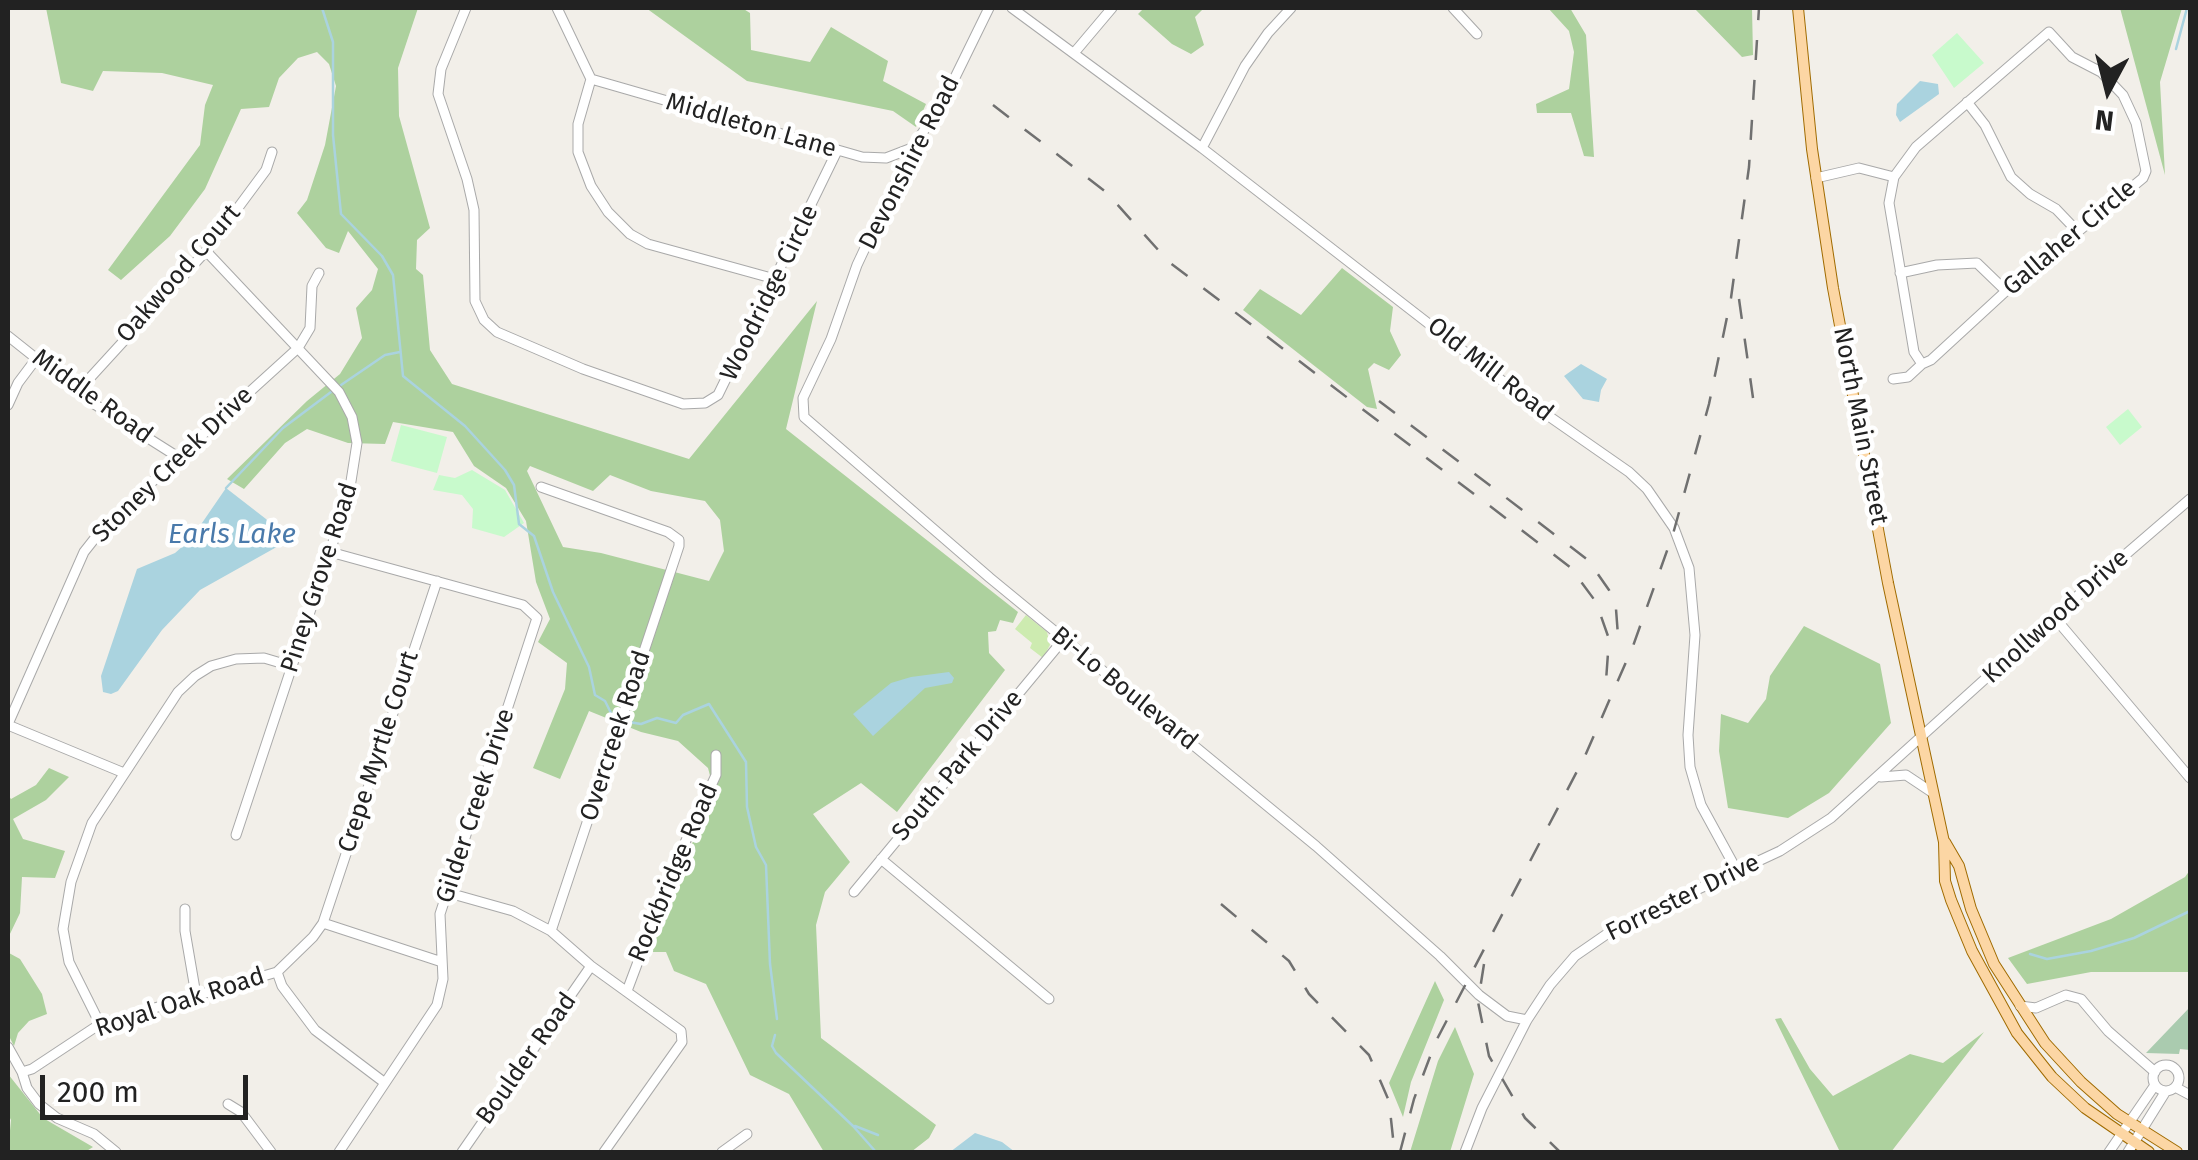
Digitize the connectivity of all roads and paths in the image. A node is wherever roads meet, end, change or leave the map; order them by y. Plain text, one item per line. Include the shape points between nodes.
1 (466, 8) edge
2 (557, 8) edge
3 (989, 8) edge
4 (1012, 8) edge
5 (1112, 8) edge
6 (1291, 8) edge
7 (1453, 8) edge
8 (1798, 8) edge
9 (1477, 34) dead end
10 (1074, 53) junction
11 (591, 79) junction
12 (1968, 102) junction
13 (912, 148) junction
14 (1202, 148) junction
15 (836, 151) junction
16 (272, 152) dead end
17 (1894, 177) junction
18 (1816, 178) junction
19 (2078, 232) junction
20 (206, 251) junction
21 (319, 272) dead end
22 (1900, 273) junction
23 (775, 279) junction
24 (2006, 291) junction
25 (837, 322) joint
26 (8, 336) edge
27 (298, 348) junction
28 (36, 358) junction
29 (1922, 364) junction
30 (1893, 380) dead end
31 (78, 391) junction
32 (8, 405) edge
33 (178, 457) junction
34 (541, 486) dead end
35 (2190, 498) edge
36 (330, 552) junction
37 (437, 581) junction
38 (2054, 618) junction
39 (1063, 640) junction
40 (291, 666) junction
41 (8, 724) edge
42 (1922, 738) junction
43 (716, 755) dead end
44 (124, 773) junction
45 (1878, 777) junction
46 (2190, 778) edge
47 (1933, 793) junction
48 (236, 835) dead end
49 (1944, 842) junction
50 (881, 860) junction
51 (1736, 870) junction
52 (854, 892) dead end
53 (449, 893) junction
54 (185, 909) dead end
55 (323, 924) junction
56 (551, 932) junction
57 (442, 962) junction
58 (591, 966) junction
59 (277, 972) junction
60 (628, 990) junction
61 (196, 995) junction
62 (1049, 999) dead end
63 (2020, 1006) junction
64 (2036, 1008) junction
65 (1527, 1020) junction
66 (100, 1024) junction
67 (2032, 1024) junction
68 (8, 1048) edge
69 (22, 1072) junction
70 (2155, 1072) junction
71 (385, 1082) junction
72 (2165, 1088) junction
73 (2190, 1096) edge
74 (228, 1104) dead end
75 (2130, 1123) junction
76 (2142, 1131) junction
77 (747, 1134) dead end
78 (2120, 1134) junction
79 (2132, 1148) edge
80 (116, 1152) edge
81 (271, 1152) edge
82 (338, 1152) edge
83 (462, 1152) edge
84 (604, 1152) edge
85 (722, 1152) edge
86 (1464, 1152) edge
87 (2109, 1152) edge
88 (2149, 1152) edge
89 (2177, 1152) edge

1 - 23 street, Woodridge Circle via 438,94 471,192 474,292 490,326 583,369 698,405 724,388
2 - 11 street
3 - 13 street, Devonshire Road via 940,108
4 - 10 street, Old Mill Road
5 - 10 street
6 - 14 street via 1245,66
7 - 9 street
8 - 18 main road, North Main Street
10 - 14 street, Old Mill Road
11 - 15 street, Middleton Lane
11 - 23 street via 578,152 614,220 648,244
12 - 17 street, Gallaher Circle via 1916,147
12 - 19 street via 2011,177
12 - 19 street, Gallaher Circle via 2049,32 2072,57 2113,82 2131,108 2146,171
13 - 15 street, Middleton Lane via 877,159
13 - 25 street, Devonshire Road
14 - 51 street, Old Mill Road via 1629,472 1658,504 1678,536 1692,587 1688,735 1694,786
15 - 23 street, Woodridge Circle
16 - 20 street, Oakwood Court
17 - 18 street via 1858,168
17 - 22 street via 1889,204
18 - 42 main road, North Main Street
19 - 24 street, Gallaher Circle
20 - 27 street, Piney Grove Road
20 - 31 street, Oakwood Court
21 - 27 street via 310,328
22 - 24 street via 1977,263
22 - 29 street
24 - 29 street, Gallaher Circle
25 - 39 street, Bi-Lo Boulevard via 802,398 804,417
26 - 28 street, Middle Road
27 - 33 street, Stoney Creek Drive
27 - 36 street, Piney Grove Road via 340,392 356,434 355,471
28 - 31 street, Middle Road
28 - 32 street
29 - 30 street, Gallaher Circle
31 - 33 street, Middle Road
33 - 41 street, Stoney Creek Drive via 84,552
34 - 56 street, Overcreek Road via 679,540
35 - 38 street, Knollwood Drive
36 - 37 street
36 - 40 street, Piney Grove Road
37 - 53 street, Gilder Creek Drive via 523,605 537,622
37 - 55 street, Crepe Myrtle Court
38 - 42 street, Knollwood Drive
38 - 46 street
39 - 50 street, South Park Drive
39 - 65 street, Bi-Lo Boulevard via 1320,849 1478,995 1507,1016
40 - 44 street via 250,658 201,671 178,692
40 - 48 street, Piney Grove Road
41 - 44 street
42 - 45 street, Forrester Drive
42 - 47 main road, North Main Street
43 - 60 street, Rockbridge Road via 716,775
44 - 66 street via 84,842 64,918 69,962
45 - 47 street via 1906,775
45 - 51 street, Forrester Drive via 1812,832
47 - 49 main road, North Main Street
49 - 63 main road via 1994,964
49 - 78 main road via 1951,900 1996,1000 2052,1077
50 - 52 street, South Park Drive
50 - 62 street
51 - 65 street, Forrester Drive via 1592,942 1559,973
53 - 56 street via 513,911
53 - 57 street, Gilder Creek Drive via 439,922
54 - 61 street
55 - 57 street
55 - 59 street, Royal Oak Road
56 - 58 street
57 - 71 street, Gilder Creek Drive via 437,1005
58 - 60 street
58 - 83 street, Boulder Road
59 - 61 street, Royal Oak Road
59 - 71 street via 315,1030
60 - 84 street via 683,1038
61 - 66 street, Royal Oak Road
63 - 64 street
63 - 67 main road
64 - 67 street
64 - 70 street via 2060,996 2080,999
65 - 86 street, Forrester Drive
66 - 69 street, Royal Oak Road
67 - 75 main road via 2081,1082
68 - 69 street
69 - 80 street via 44,1108
70 - 72 street
70 - 72 street via 2175,1069 2179,1078
71 - 82 street, Gilder Creek Drive
72 - 73 street
72 - 75 street
72 - 76 street
74 - 81 street
75 - 76 main road
75 - 78 street
76 - 79 street
76 - 89 main road
77 - 85 street
78 - 79 main road
78 - 87 street
79 - 88 main road

